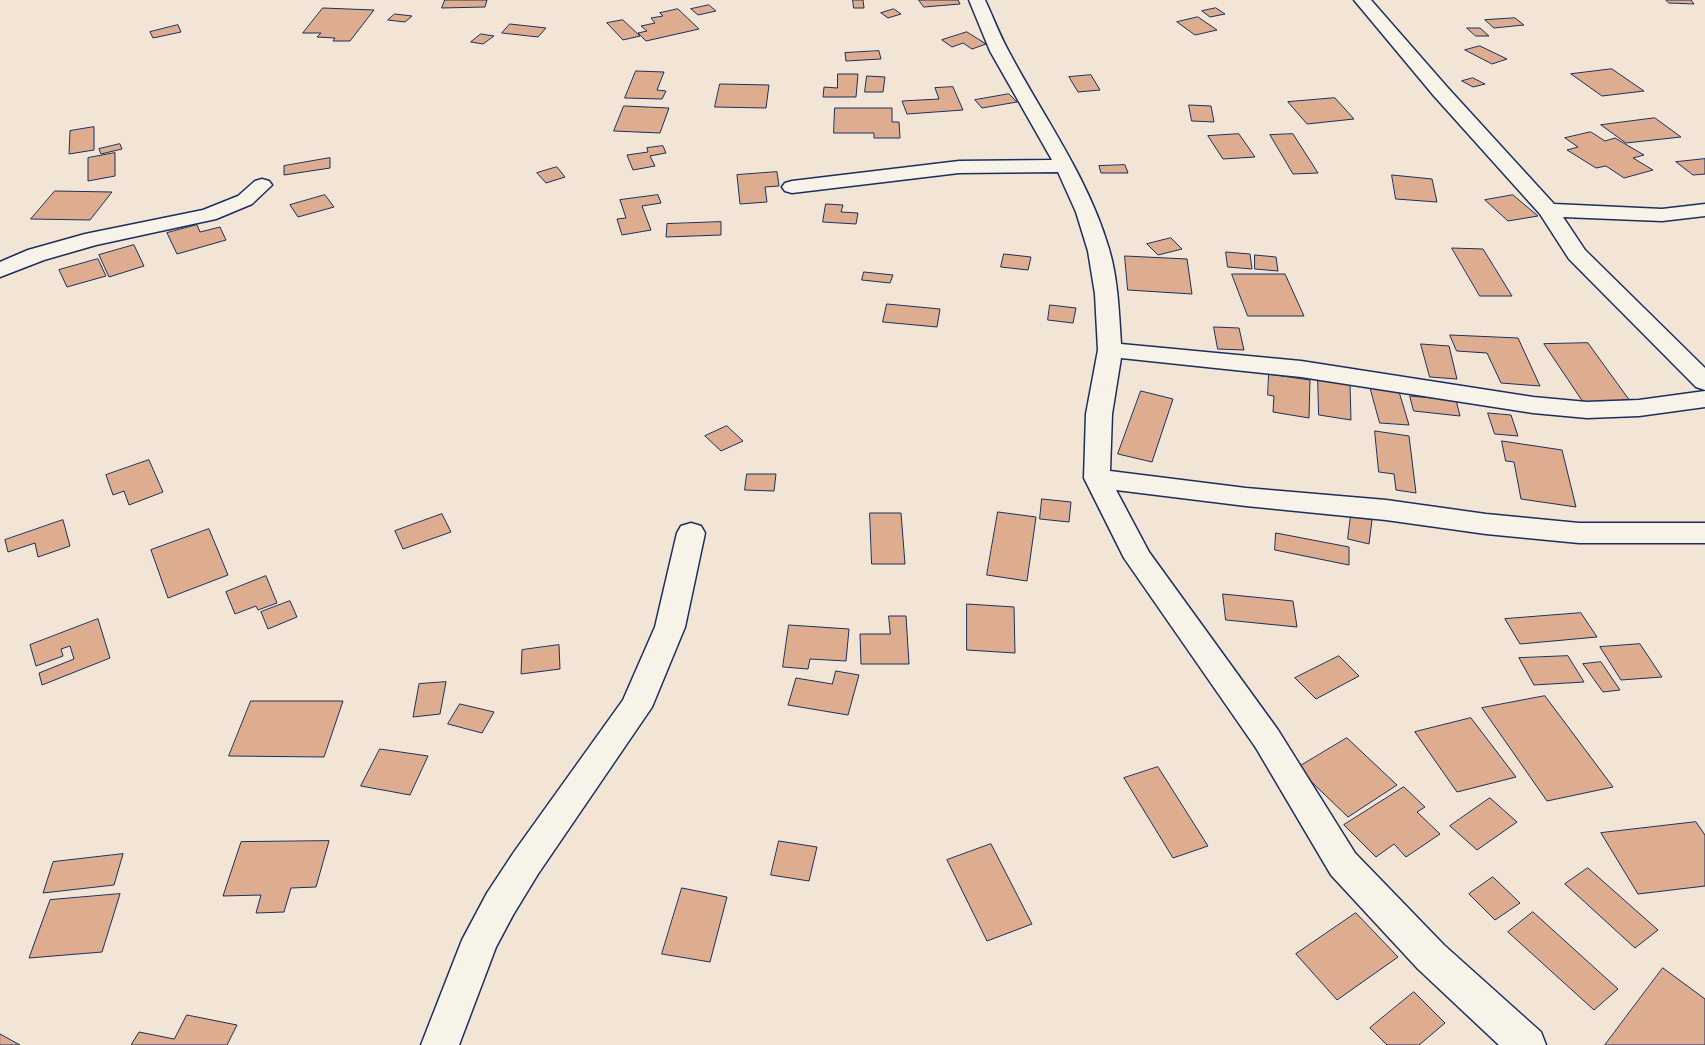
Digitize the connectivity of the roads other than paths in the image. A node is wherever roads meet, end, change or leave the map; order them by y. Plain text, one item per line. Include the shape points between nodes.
1 (977, 0) edge
2 (1362, 0) edge
3 (1065, 166) junction
4 (262, 185) dead end
5 (792, 187) dead end
6 (1548, 210) junction
7 (1705, 210) edge
8 (0, 270) edge
9 (1110, 350) junction
10 (1705, 382) edge
11 (1705, 399) edge
12 (1097, 478) junction
13 (691, 533) dead end
14 (1705, 533) edge
15 (440, 1045) edge
16 (1527, 1045) edge

1 - 3 street via 1000,51
2 - 6 street
3 - 5 street via 959,167
3 - 9 street via 1099,251
4 - 8 street via 245,200 209,215 93,238
6 - 7 street via 1662,215
6 - 10 street via 1577,254
9 - 11 street via 1301,369 1587,410 1639,408
9 - 12 street via 1099,414
12 - 14 street via 1579,533
12 - 16 street via 1138,558 1267,739 1343,864 1431,957
13 - 15 street via 670,627 636,706 500,904 480,940

